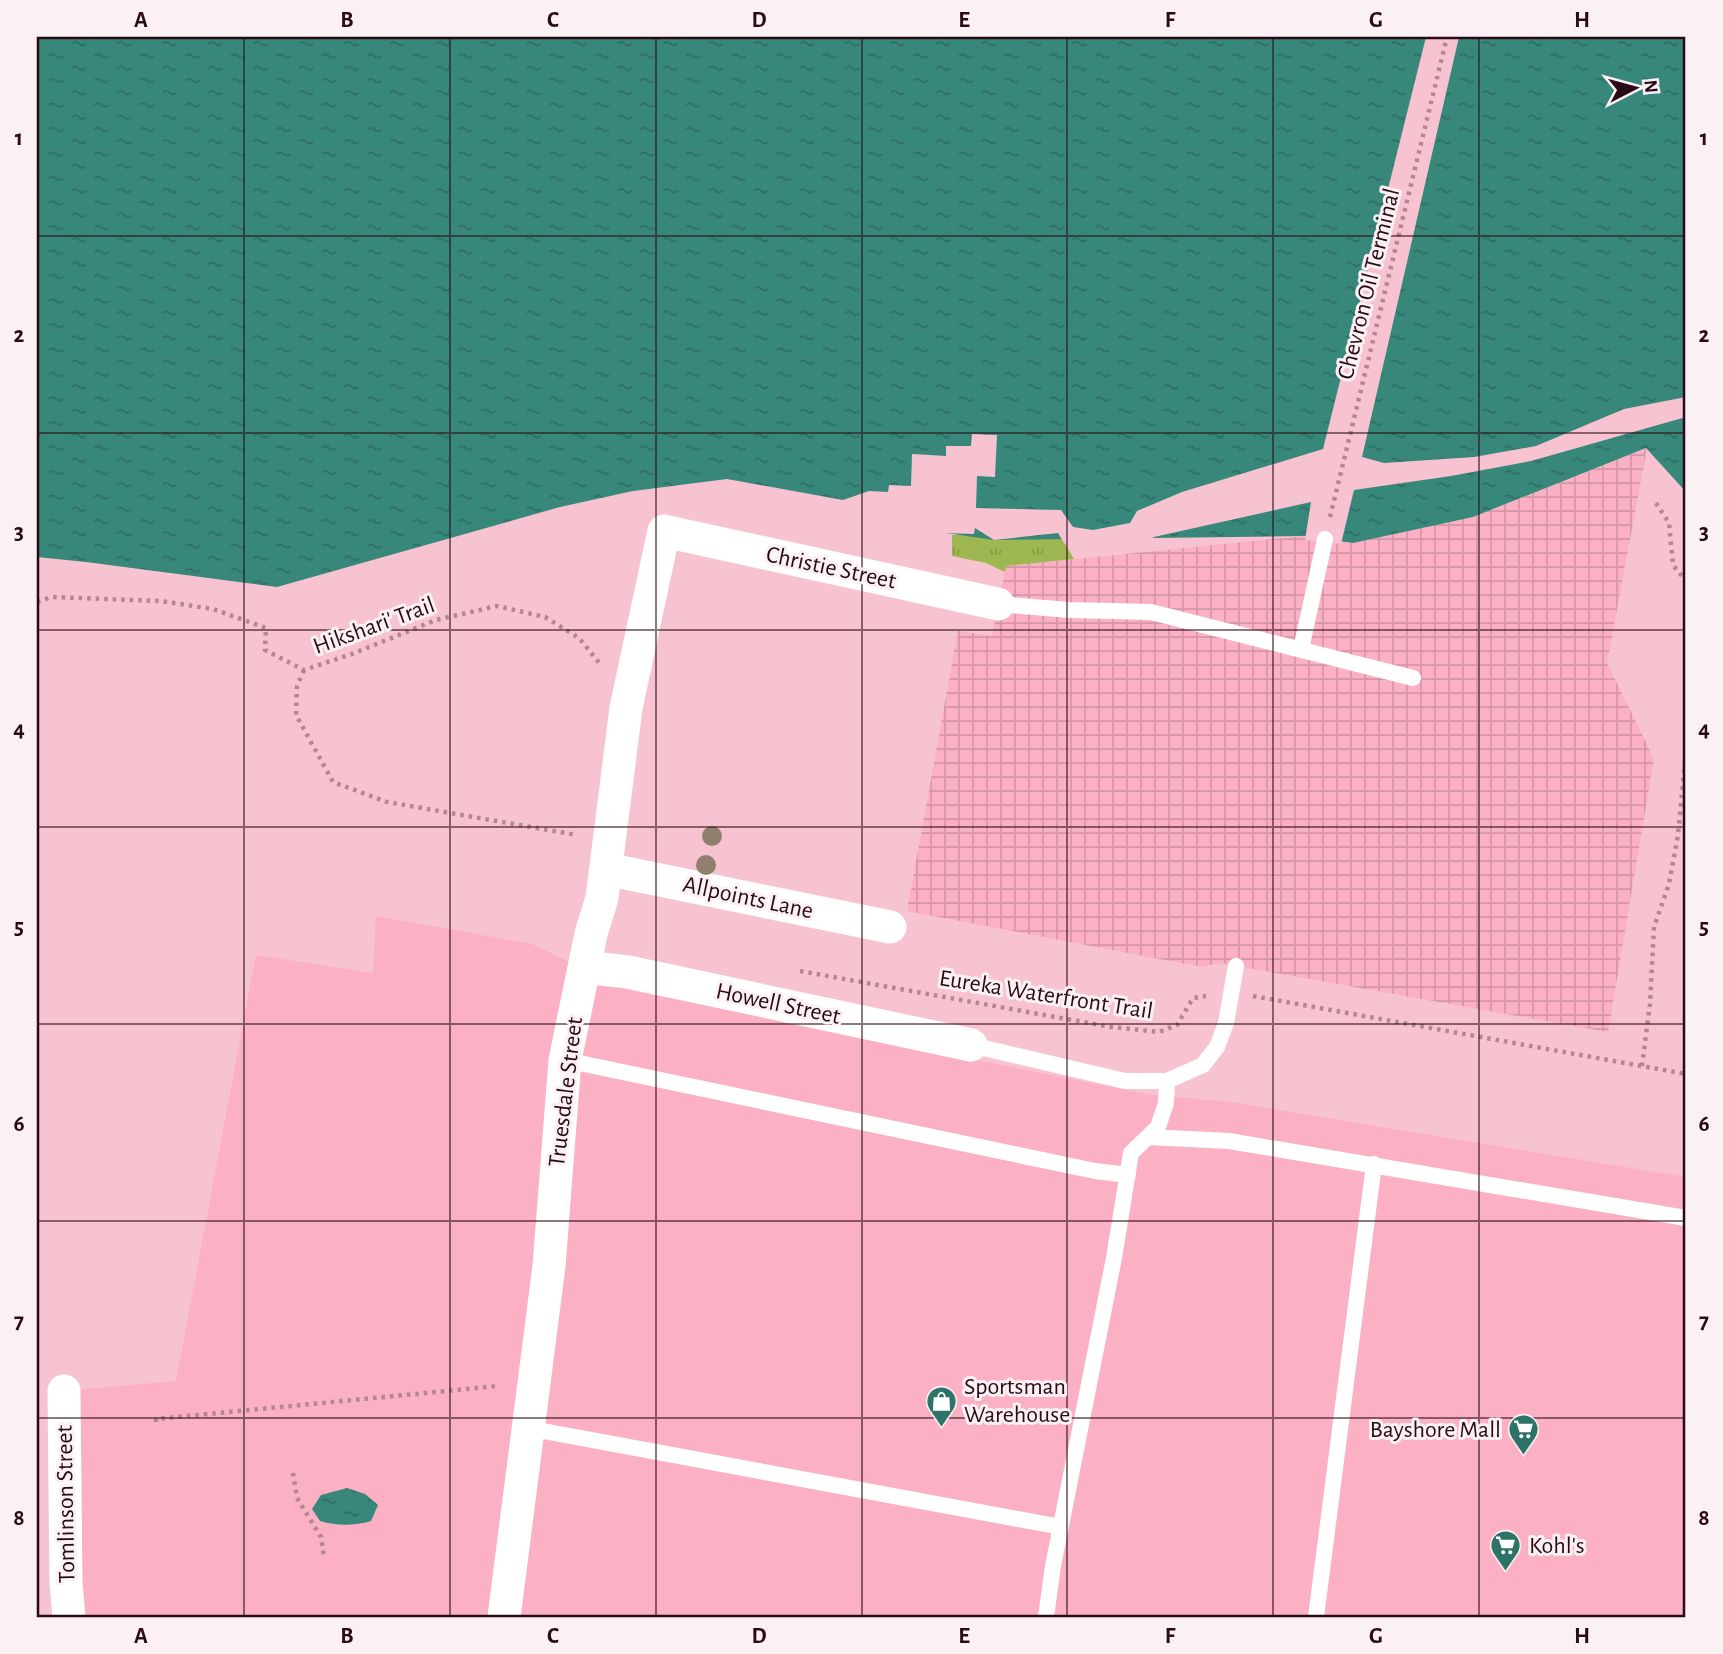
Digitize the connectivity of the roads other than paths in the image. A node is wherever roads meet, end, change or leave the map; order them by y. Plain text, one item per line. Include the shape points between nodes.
1 (664, 531) joint
2 (1325, 539) road end
3 (998, 604) joint
4 (1301, 649) junction
5 (1413, 678) dead end
6 (608, 855) junction
7 (890, 927) dead end
8 (1236, 966) dead end
9 (584, 967) junction
10 (971, 1045) joint
11 (565, 1060) junction
12 (1167, 1080) junction
13 (1148, 1137) junction
14 (1374, 1164) junction
15 (1128, 1175) junction
16 (1686, 1218) edge
17 (64, 1391) dead end
18 (527, 1428) junction
19 (1061, 1527) junction
20 (69, 1617) edge
21 (504, 1617) edge
22 (1046, 1617) edge
23 (1316, 1617) edge

1 - 3 street, Christie Street
1 - 6 street, Truesdale Street via 626,708
2 - 4 lane
3 - 4 lane via 1152,612
4 - 5 lane
6 - 7 street, Allpoints Lane
6 - 9 street, Truesdale Street
8 - 12 lane via 1217,1047 1203,1065
9 - 10 street, Howell Street via 628,972
9 - 11 street, Truesdale Street
10 - 12 lane via 1125,1081
11 - 15 lane
11 - 18 street, Truesdale Street via 549,1266
12 - 13 lane via 1158,1127
13 - 14 lane via 1229,1141
13 - 15 lane via 1131,1153
14 - 16 lane
14 - 23 lane
15 - 19 lane
17 - 20 street, Tomlinson Street
18 - 19 lane
18 - 21 street, Truesdale Street
19 - 22 lane

